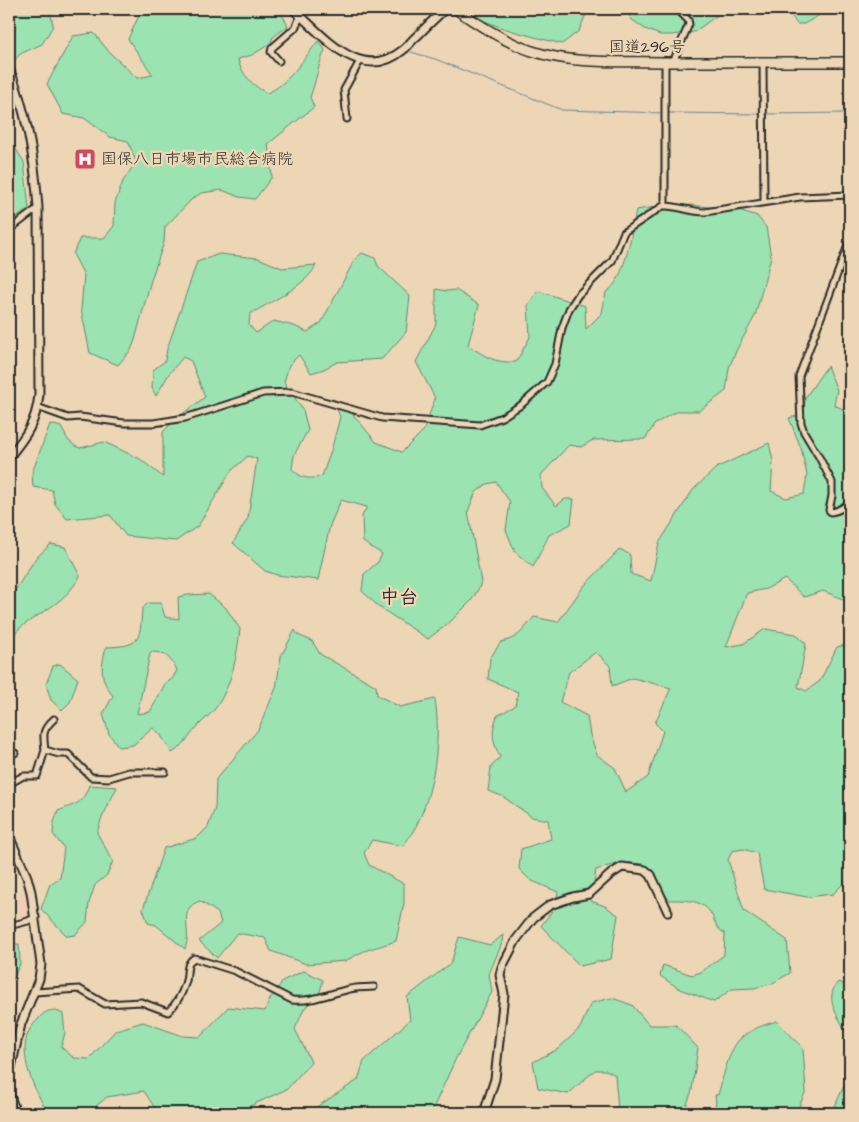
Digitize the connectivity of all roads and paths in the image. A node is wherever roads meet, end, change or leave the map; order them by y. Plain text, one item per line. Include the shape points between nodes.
1 (293, 9) edge
2 (445, 9) edge
3 (456, 9) edge
4 (677, 9) edge
5 (301, 15) junction
6 (279, 61) dead end
7 (360, 61) junction
8 (763, 61) junction
9 (669, 62) junction
10 (850, 62) edge
11 (9, 68) edge
12 (348, 119) dead end
13 (850, 195) edge
14 (764, 202) junction
15 (665, 206) junction
16 (38, 208) junction
17 (9, 230) edge
18 (850, 240) edge
19 (37, 407) junction
20 (9, 456) edge
21 (850, 501) edge
22 (54, 719) dead end
23 (45, 750) junction
24 (165, 772) dead end
25 (9, 784) edge
26 (9, 836) edge
27 (668, 912) dead end
28 (36, 917) junction
29 (9, 926) edge
30 (374, 987) dead end
31 (34, 992) junction
32 (9, 1076) edge
33 (9, 1093) edge
34 (16, 1113) edge
35 (484, 1113) edge

1 - 5 street
2 - 7 street via 396,55 374,62
3 - 9 highway, 国道296号 via 502,38 533,52 566,59
4 - 9 street via 689,24
5 - 6 street via 295,28 272,48 271,52
5 - 7 street via 344,53
7 - 12 street via 344,90
8 - 9 highway, 国道296号
8 - 10 highway, 国道296号
8 - 14 street
9 - 15 street
11 - 16 street via 32,152
13 - 14 street
14 - 15 street via 704,212
15 - 19 street via 624,232 612,261 578,295 562,328 555,364 547,382 521,405 488,423 382,418 292,392 263,393 185,418 154,423 68,418
16 - 17 street
16 - 19 street
18 - 21 street via 799,376 801,423 832,482 829,510 835,512
19 - 20 street via 28,433
22 - 23 street via 45,728
23 - 24 street via 68,754 91,777
23 - 25 street via 37,776 23,776
26 - 28 street via 27,877
27 - 35 street via 651,875 645,870 622,867 589,894 550,905 533,918 516,940 500,974 504,994 495,1079
28 - 29 street
28 - 31 street via 41,964
30 - 31 street via 292,1000 235,970 194,958 187,966 186,983 168,1012 141,1002 105,1004 79,990
31 - 32 street via 21,1024
33 - 34 street

